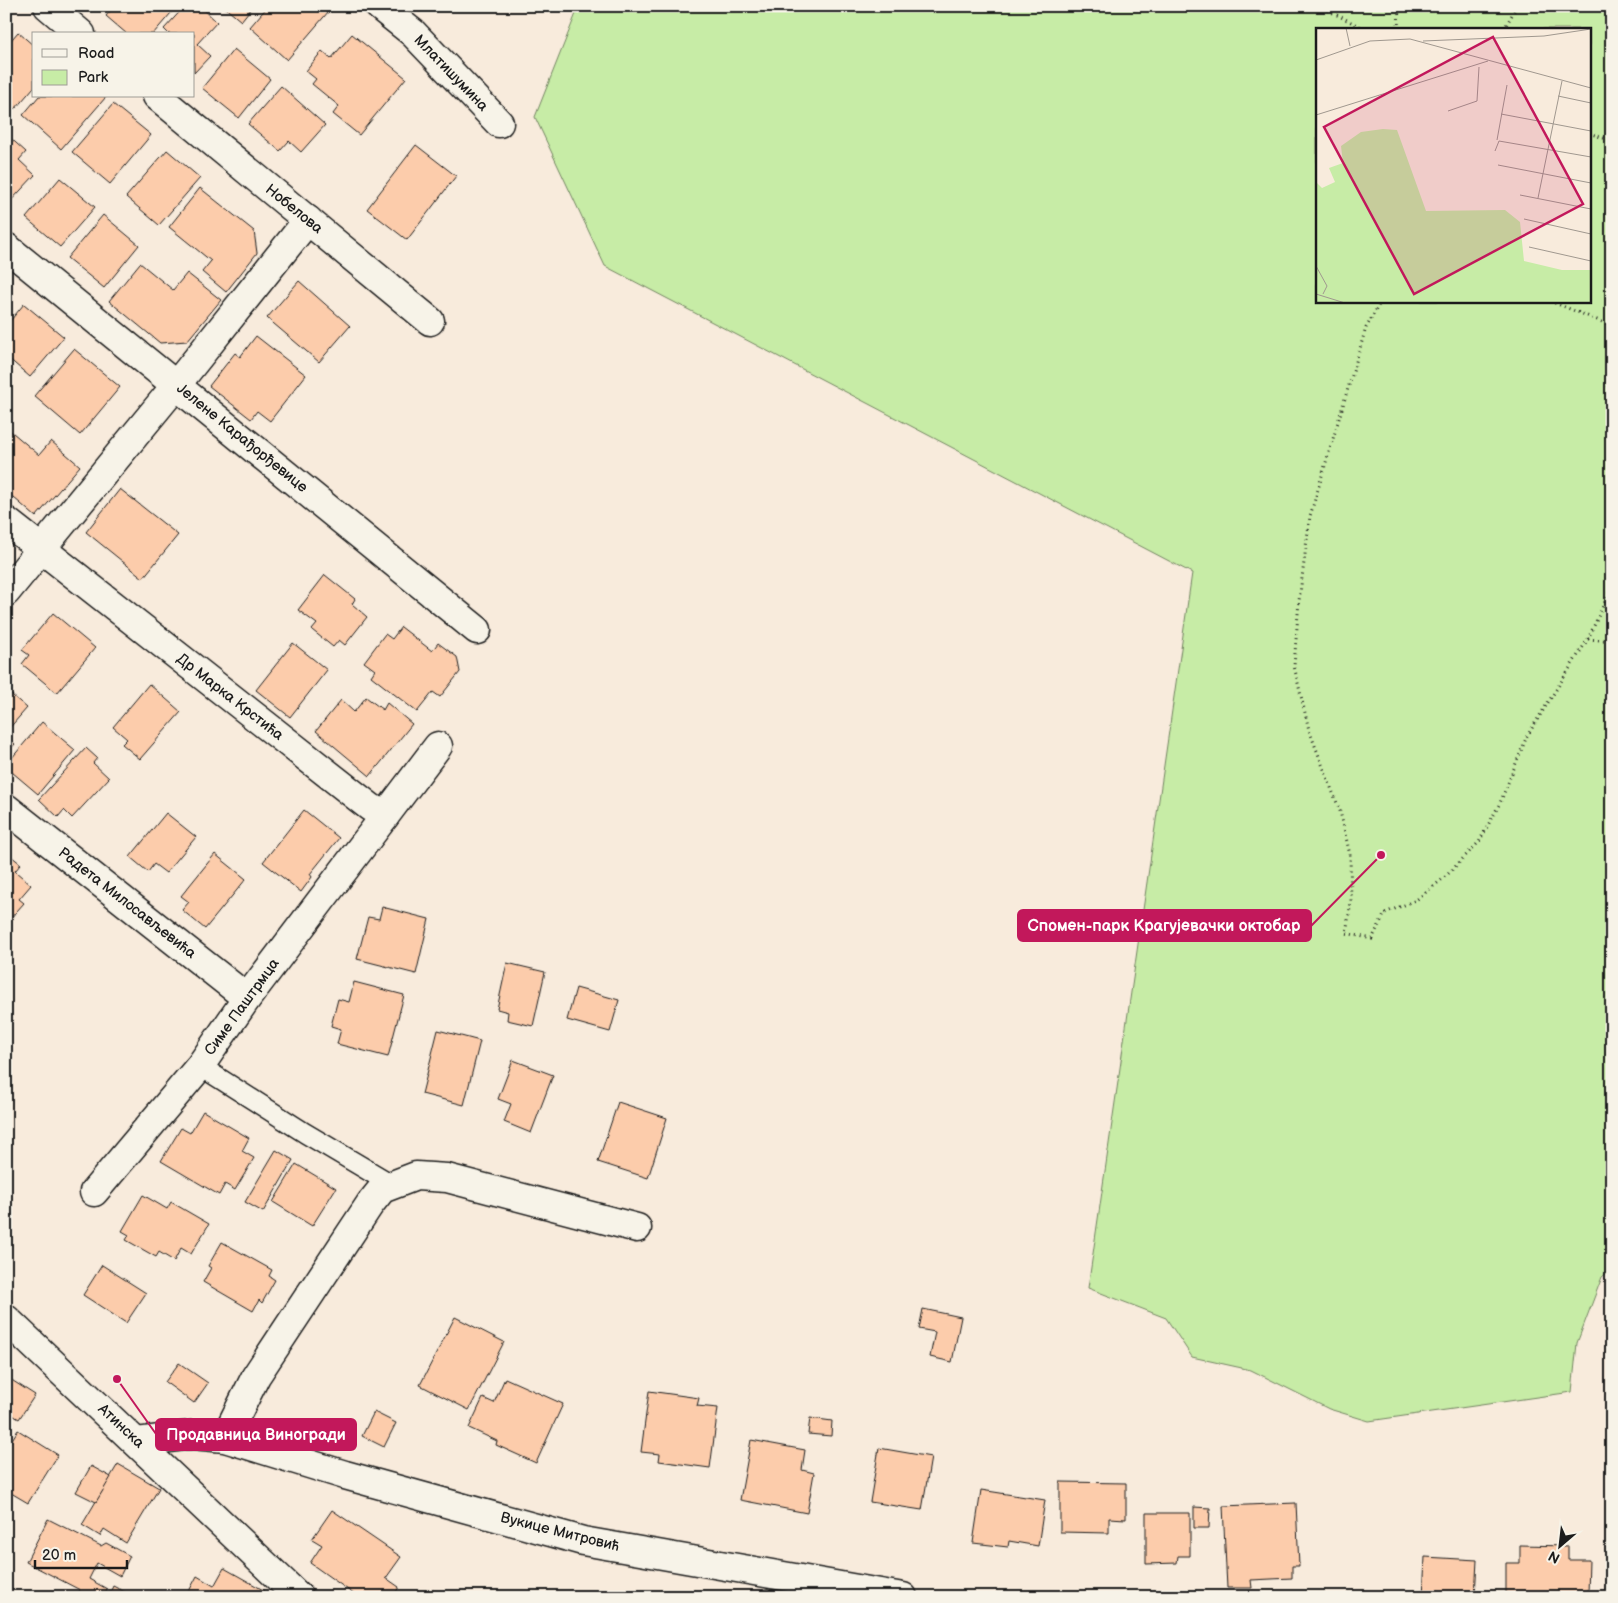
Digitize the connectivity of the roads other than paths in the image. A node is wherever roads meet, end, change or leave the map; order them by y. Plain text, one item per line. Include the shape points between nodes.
1 (48, 6) edge
2 (380, 6) edge
3 (79, 32) edge
4 (159, 98) edge
5 (499, 123) dead end
6 (308, 220) junction
7 (6, 247) edge
8 (430, 321) dead end
9 (177, 384) junction
10 (6, 521) edge
11 (42, 549) junction
12 (6, 592) edge
13 (477, 630) dead end
14 (438, 746) dead end
15 (6, 808) edge
16 (385, 816) junction
17 (247, 998) junction
18 (200, 1066) junction
19 (392, 1184) junction
20 (94, 1192) dead end
21 (637, 1228) dead end
22 (6, 1319) edge
23 (225, 1438) junction
24 (137, 1442) junction
25 (300, 1597) edge
26 (903, 1597) edge

1 - 3 street
2 - 5 street, Млатишумина via 413,33
4 - 6 street, Нобелова
6 - 8 street, Нобелова
6 - 9 street
7 - 9 street, Јелене Карађорђевице
9 - 11 street
9 - 13 street, Јелене Карађорђевице
10 - 11 street, Др Марка Крстића
11 - 12 street
11 - 16 street, Др Марка Крстића
14 - 16 street
15 - 17 street, Радета Милосављевића
16 - 17 street, Симе Паштрмца
17 - 18 street, Симе Паштрмца
18 - 19 lane
18 - 20 street, Симе Паштрмца
19 - 21 street via 416,1176 447,1178
19 - 23 street via 382,1189 370,1204 262,1368
22 - 24 street, Атинска
23 - 24 street, Вукице Митровић via 192,1435
23 - 26 street, Вукице Митровић via 582,1541
24 - 25 street, Атинска

